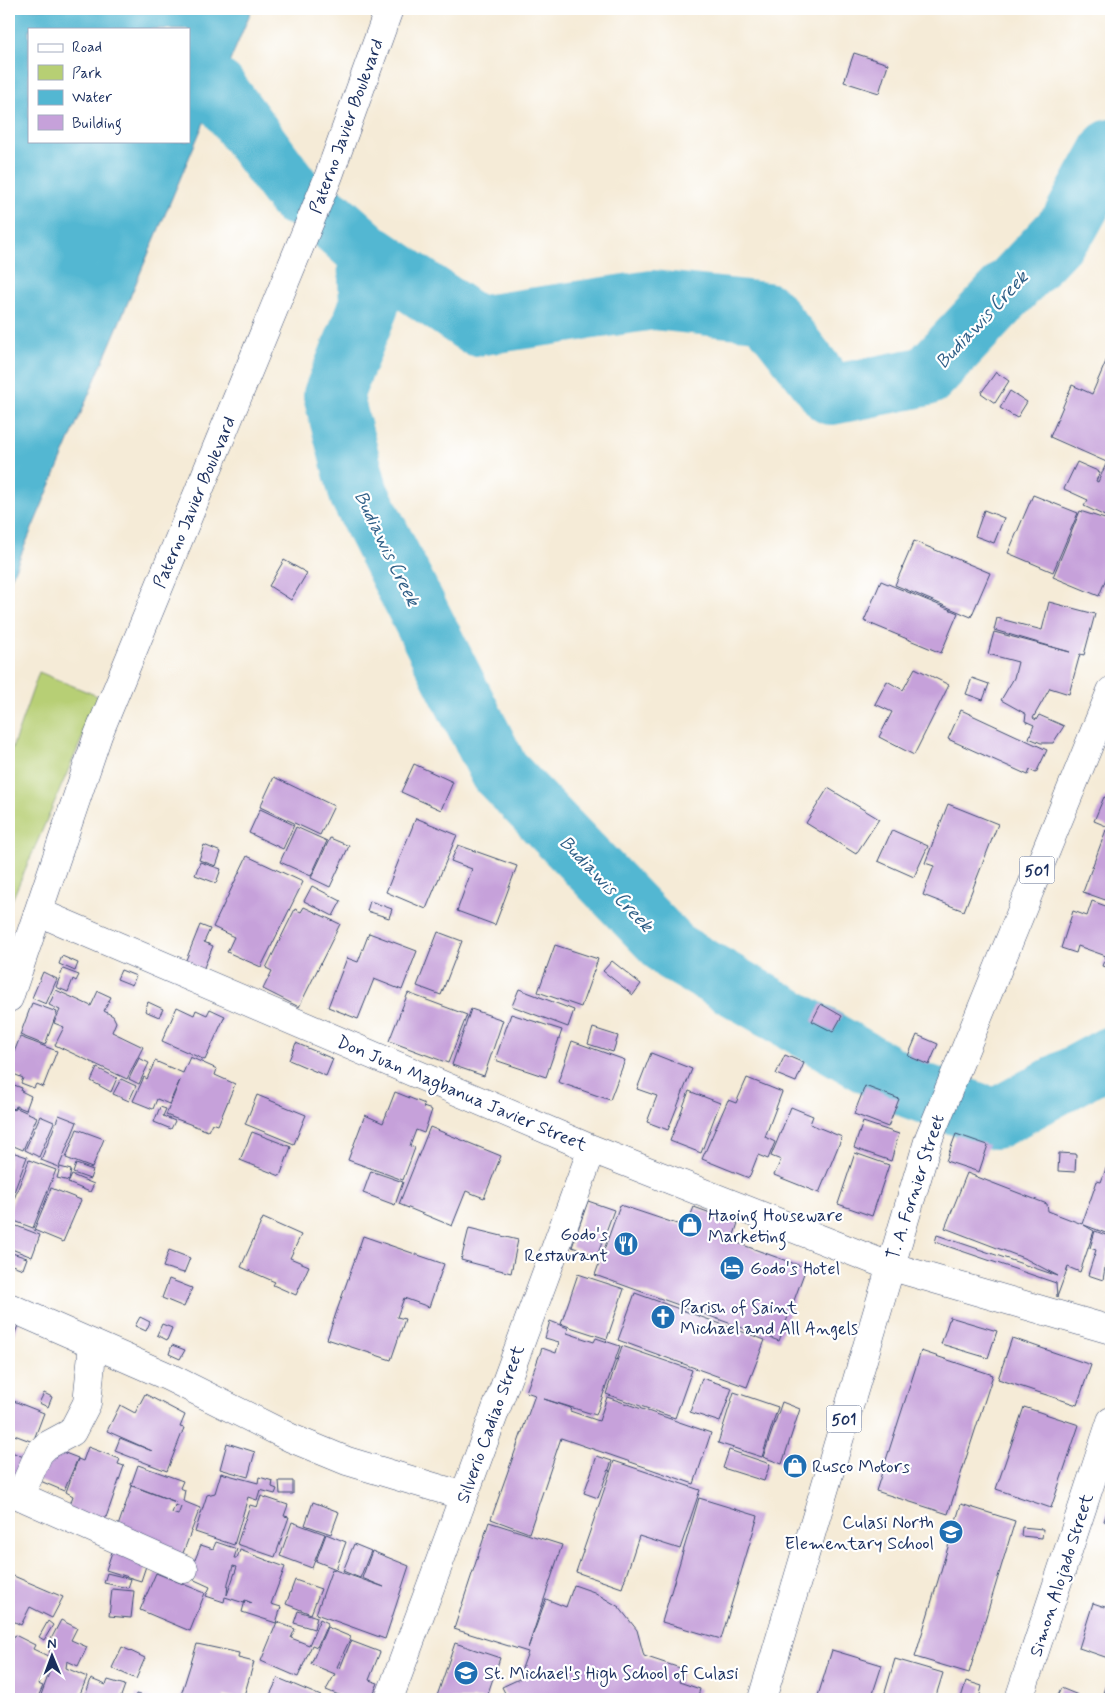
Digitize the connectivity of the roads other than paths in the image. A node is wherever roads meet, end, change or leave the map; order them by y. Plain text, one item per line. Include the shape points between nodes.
1 (389, 9) edge
2 (1111, 691) edge
3 (38, 912) junction
4 (9, 998) edge
5 (592, 1149) junction
6 (889, 1266) junction
7 (9, 1307) edge
8 (1111, 1330) edge
9 (93, 1344) junction
10 (1111, 1421) edge
11 (14, 1493) edge
12 (464, 1496) junction
13 (184, 1569) dead end
14 (389, 1699) edge
15 (762, 1699) edge
16 (1019, 1699) edge

1 - 3 street, Paterno Javier Boulevard via 328,178 98,735
2 - 6 street, T. A. Fornier Street / 501 via 928,1138
3 - 4 street, Paterno Javier Boulevard
3 - 5 street, Don Juan Magbanua Javier Street
5 - 6 street, Don Juan Magbanua Javier Street
5 - 12 street, Silverio Cadiao Street
6 - 8 street, Don Juan Magbanua Javier Street
6 - 15 street, T. A. Fornier Street / 501
7 - 9 street
9 - 11 street via 87,1403 72,1432 39,1453
9 - 12 street via 291,1438 348,1461
10 - 16 street, Simon Alojado Street
11 - 13 street
12 - 14 street, Silverio Cadiao Street

